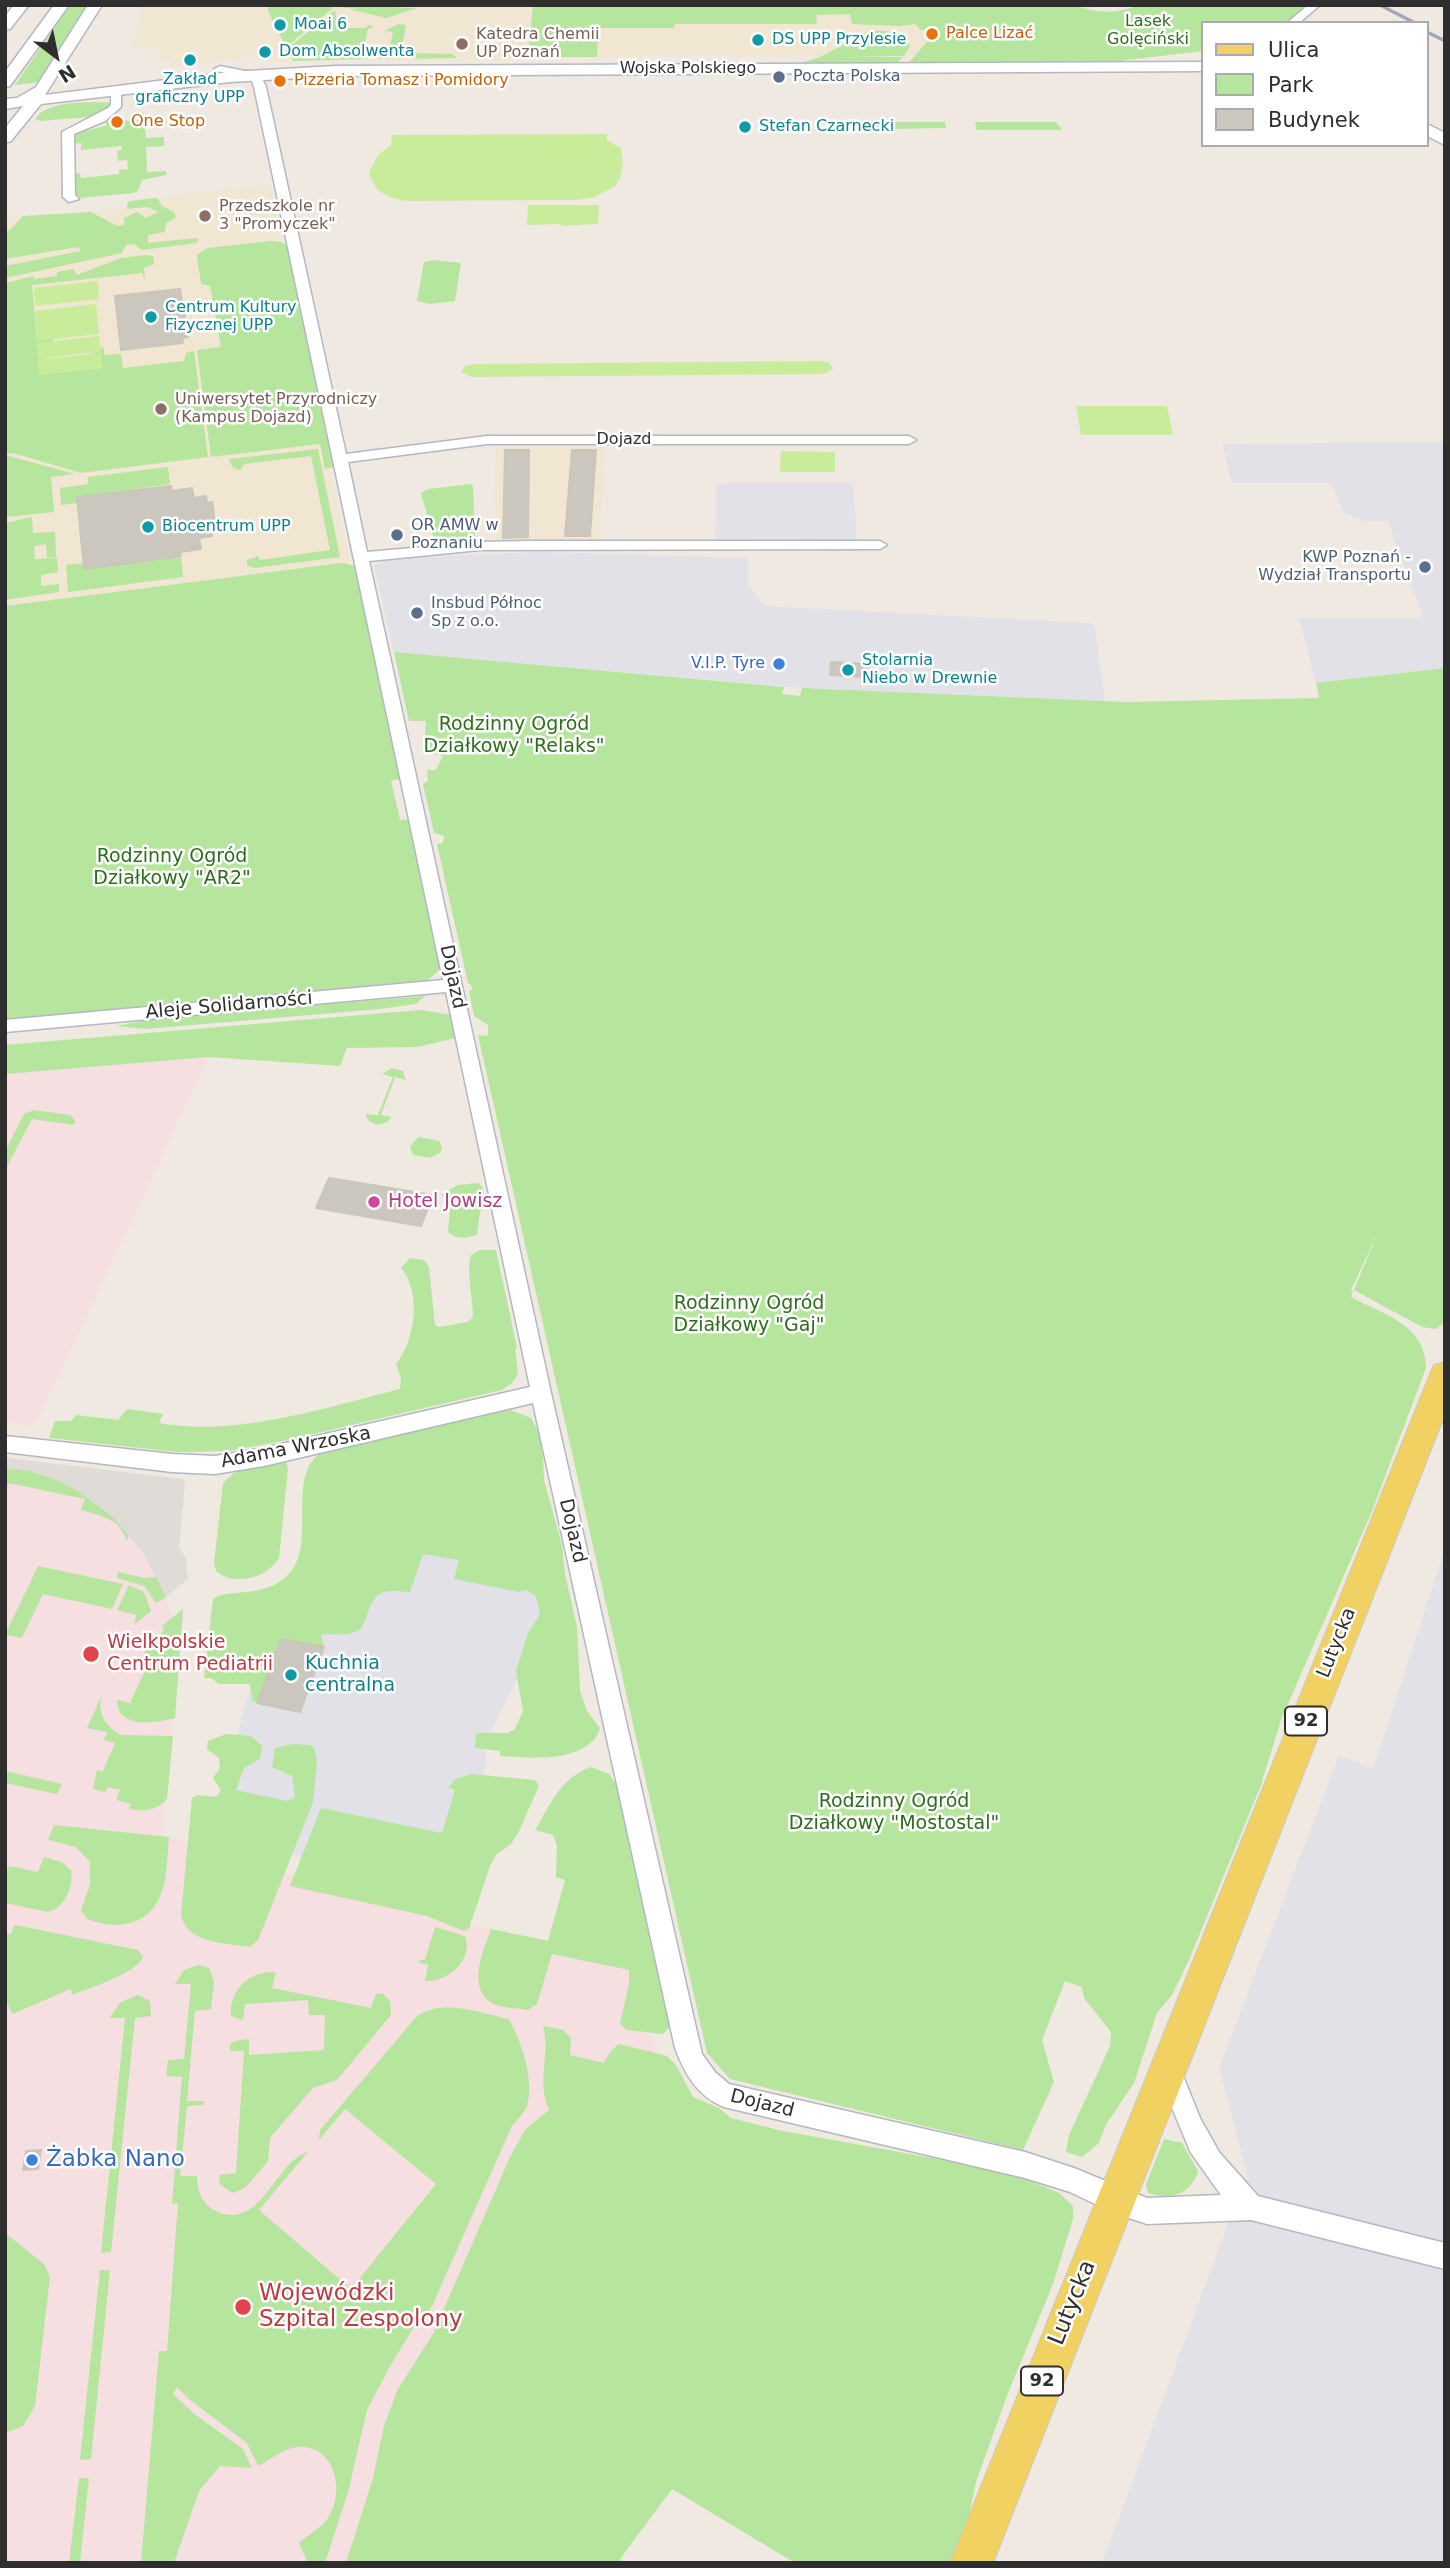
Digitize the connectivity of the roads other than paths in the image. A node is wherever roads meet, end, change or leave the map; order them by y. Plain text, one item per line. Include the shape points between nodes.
1 (62, 5) edge
2 (95, 5) edge
3 (1315, 5) edge
4 (29, 12) edge
5 (1295, 21) edge
6 (5, 26) edge
7 (1202, 67) edge
8 (220, 69) junction
9 (299, 72) junction
10 (256, 76) junction
11 (73, 77) junction
12 (115, 92) junction
13 (16, 98) edge
14 (5, 138) edge
15 (73, 199) dead end
16 (909, 440) dead end
17 (340, 458) junction
18 (880, 545) dead end
19 (362, 557) junction
20 (453, 985) junction
21 (5, 1026) edge
22 (1445, 1374) edge
23 (541, 1393) junction
24 (5, 1444) edge
25 (1167, 2068) junction
26 (1114, 2200) junction
27 (1251, 2207) junction
28 (1445, 2256) edge
29 (971, 2563) edge

1 - 13 street
2 - 11 street
3 - 5 street
4 - 6 street
7 - 9 street, Wojska Polskiego
8 - 9 street, Wojska Polskiego
8 - 10 street, Wojska Polskiego
8 - 11 street, Wojska Polskiego
9 - 10 street, Wojska Polskiego
10 - 12 street, Wojska Polskiego
10 - 17 street, Dojazd
11 - 13 street, Wojska Polskiego
11 - 13 street
12 - 13 street, Wojska Polskiego
12 - 15 street via 117,105 109,114 68,132 69,197
13 - 14 street
16 - 17 street, Dojazd via 487,440
17 - 19 street, Dojazd
18 - 19 street via 480,546
19 - 20 street, Dojazd
20 - 21 street, Aleje Solidarności
20 - 23 street, Dojazd
22 - 25 main road, Lutycka / 92
23 - 24 street, Adama Wrzoska via 228,1463 172,1463
23 - 26 street, Dojazd via 684,2034 695,2067 707,2084 724,2095 1024,2165
25 - 26 main road, Lutycka / 92
25 - 27 street via 1188,2123 1211,2165 1229,2189
26 - 27 street via 1147,2211
26 - 29 main road, Lutycka / 92
27 - 28 street

